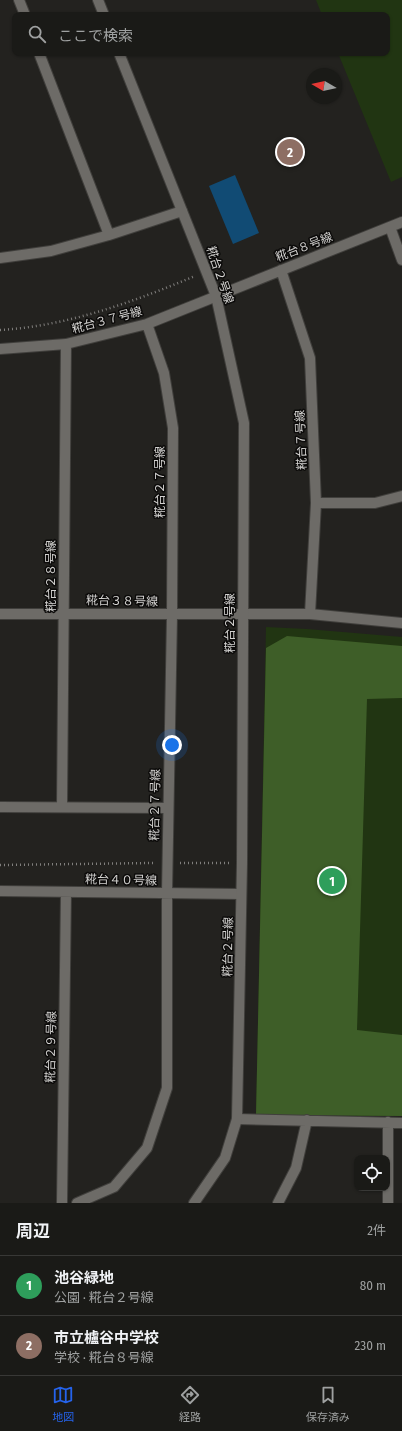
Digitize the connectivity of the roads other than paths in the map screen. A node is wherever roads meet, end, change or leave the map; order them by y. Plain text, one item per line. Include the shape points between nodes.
1 (19, 0) edge
2 (98, 0) edge
3 (24, 12) edge
4 (103, 12) edge
5 (41, 56) edge
6 (120, 56) edge
7 (182, 211) junction
8 (402, 222) edge
9 (390, 227) junction
10 (109, 235) junction
11 (0, 256) edge
12 (402, 260) edge
13 (281, 270) junction
14 (216, 296) junction
15 (147, 324) junction
16 (66, 344) junction
17 (0, 349) edge
18 (402, 496) edge
19 (316, 503) junction
20 (0, 614) edge
21 (64, 614) junction
22 (243, 614) junction
23 (310, 614) junction
24 (172, 615) junction
25 (402, 623) edge
26 (0, 807) edge
27 (62, 807) junction
28 (168, 808) junction
29 (0, 891) edge
30 (66, 892) junction
31 (167, 893) junction
32 (242, 894) junction
33 (237, 1119) junction
34 (307, 1120) junction
35 (388, 1122) junction
36 (402, 1123) edge
37 (62, 1203) edge
38 (77, 1203) edge
39 (194, 1203) edge
40 (278, 1203) edge
41 (388, 1203) edge

1 - 3 street
2 - 4 street
5 - 10 street
6 - 7 street, 糀台２号線
7 - 10 street
7 - 14 street, 糀台２号線
8 - 9 street, 糀台８号線
9 - 12 street
9 - 13 street, 糀台８号線
10 - 11 street via 51,251
13 - 14 street, 糀台８号線
13 - 19 street, 糀台７号線 via 310,358
14 - 15 street, 糀台３７号線
14 - 22 street, 糀台２号線 via 244,422
15 - 16 street, 糀台３７号線
15 - 24 street, 糀台２７号線 via 164,373 173,428
16 - 17 street, 糀台３７号線
16 - 21 street, 糀台２８号線
18 - 19 street via 375,503
19 - 23 street, 糀台７号線
20 - 21 street, 糀台３８号線
21 - 24 street, 糀台３８号線
21 - 27 street, 糀台２８号線
22 - 23 street, 糀台３８号線
22 - 24 street, 糀台３８号線
22 - 32 street, 糀台２号線
23 - 25 street, 糀台３８号線
24 - 28 street, 糀台２７号線
26 - 27 street
27 - 28 street
28 - 31 street, 糀台２７号線
29 - 30 street, 糀台４０号線
30 - 31 street, 糀台４０号線
30 - 37 street, 糀台２９号線
31 - 32 street, 糀台４０号線
31 - 38 street, 糀台２７号線 via 167,1088 147,1148 114,1187
32 - 33 street, 糀台２号線
33 - 34 street
33 - 39 street, 糀台２号線 via 225,1158
34 - 35 street
34 - 40 street via 296,1168
35 - 36 street
35 - 41 street

